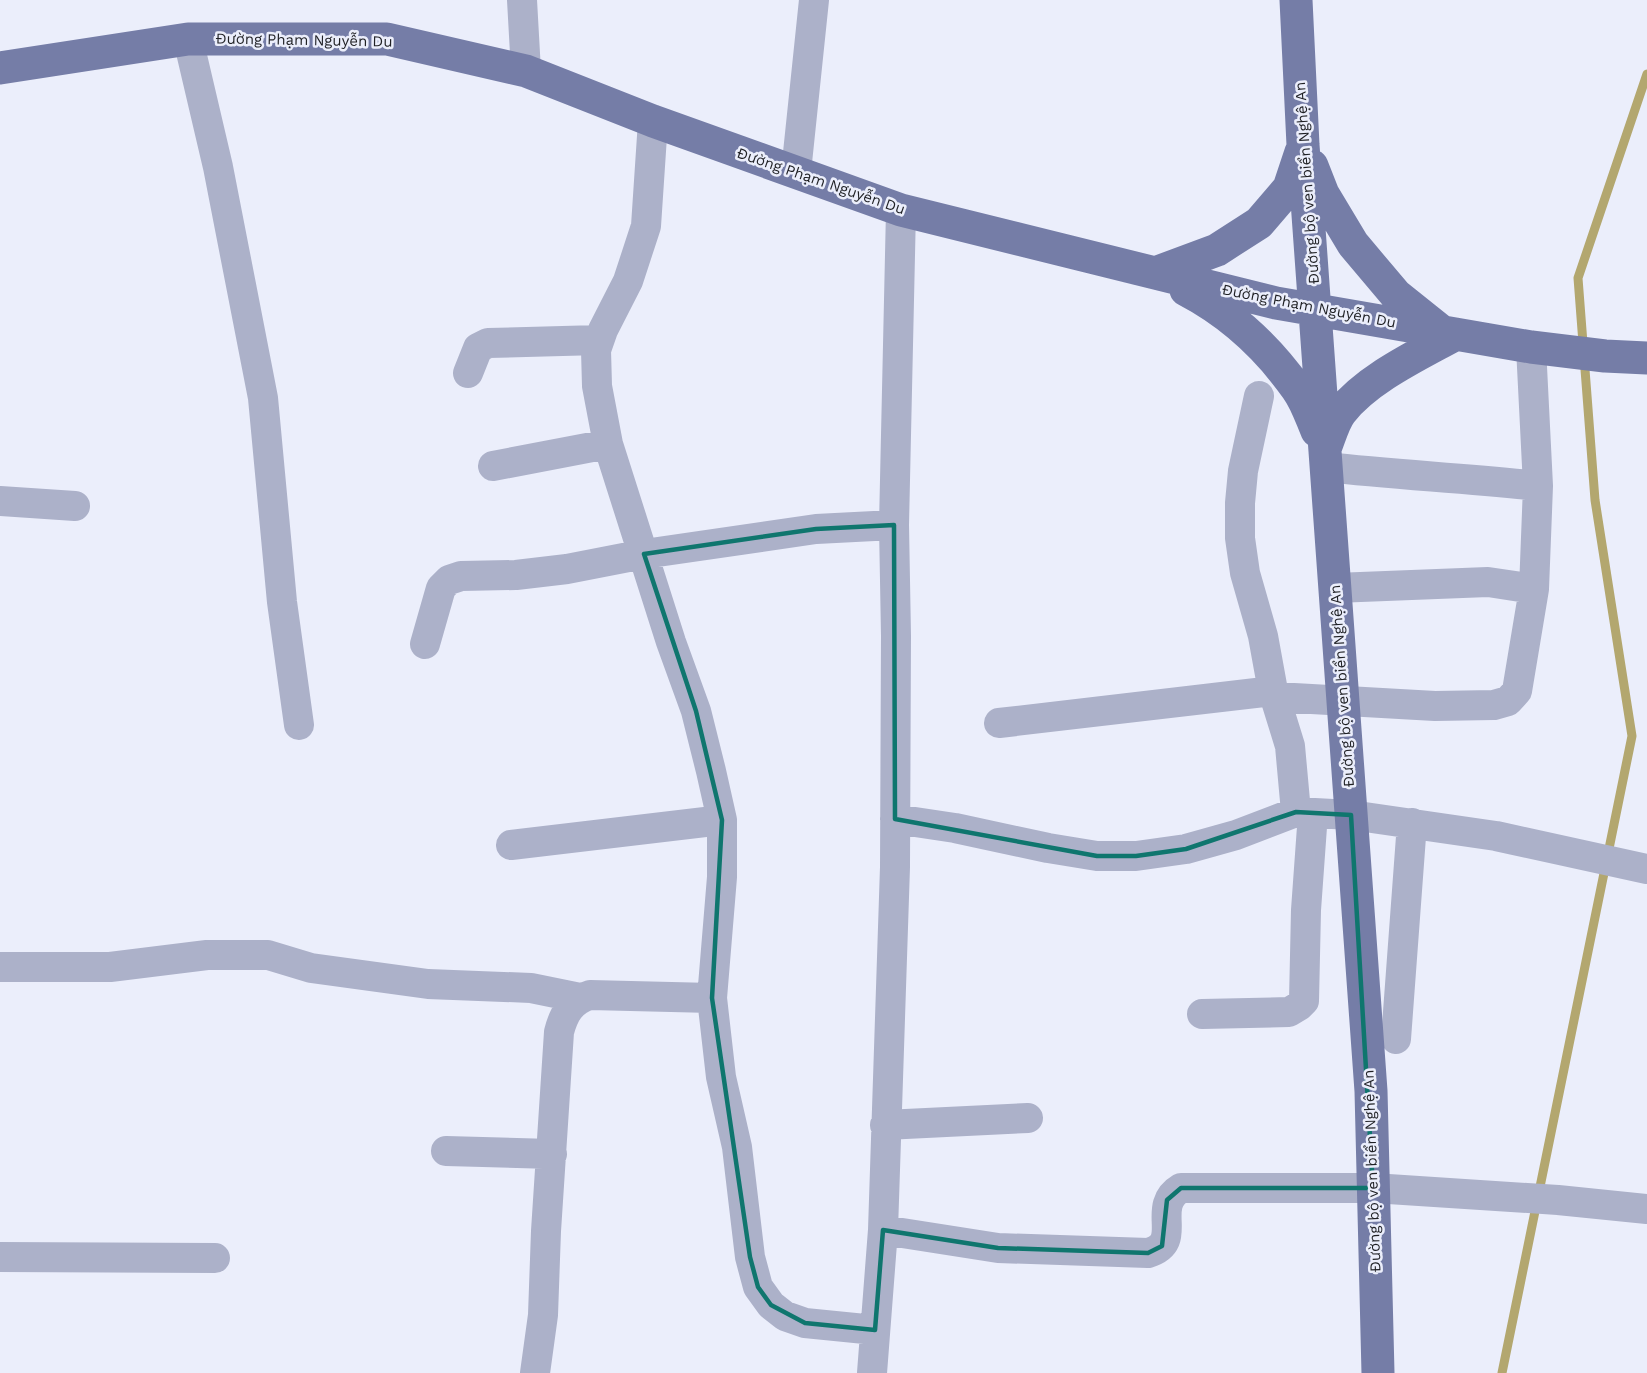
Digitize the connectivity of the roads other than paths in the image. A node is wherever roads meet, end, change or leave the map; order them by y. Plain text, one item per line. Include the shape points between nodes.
1 (522, 0) edge
2 (814, 0) edge
3 (1296, 0) edge
4 (188, 39) junction
5 (0, 68) edge
6 (526, 71) junction
7 (653, 121) junction
8 (1303, 145) junction
9 (796, 172) junction
10 (901, 210) junction
11 (1155, 273) junction
12 (1315, 310) junction
13 (1449, 333) junction
14 (599, 340) junction
15 (1532, 347) junction
16 (1647, 358) edge
17 (468, 373) dead end
18 (1259, 396) dead end
19 (608, 444) junction
20 (1326, 458) junction
21 (493, 466) dead end
22 (1538, 486) junction
23 (0, 501) edge
24 (75, 506) dead end
25 (894, 525) junction
26 (644, 554) junction
27 (1335, 588) junction
28 (1534, 589) junction
29 (425, 644) dead end
30 (1275, 694) junction
31 (1343, 701) junction
32 (999, 723) dead end
33 (299, 725) dead end
34 (1305, 813) junction
35 (1351, 815) junction
36 (895, 819) junction
37 (722, 820) junction
38 (1412, 823) junction
39 (511, 845) dead end
40 (1637, 867) edge
41 (0, 967) edge
42 (580, 998) junction
43 (712, 998) junction
44 (1202, 1014) dead end
45 (1396, 1039) dead end
46 (1028, 1118) dead end
47 (885, 1125) junction
48 (446, 1151) dead end
49 (552, 1154) junction
50 (1373, 1188) junction
51 (1647, 1209) edge
52 (883, 1230) junction
53 (0, 1257) edge
54 (215, 1258) dead end
55 (875, 1330) junction
56 (535, 1373) edge
57 (872, 1373) edge
58 (1378, 1373) edge

1 - 6 street
2 - 9 street
3 - 8 main road, Đường bộ ven biển Nghệ An
4 - 5 main road, Đường Phạm Nguyễn Du
4 - 6 main road, Đường Phạm Nguyễn Du via 387,39
4 - 33 street via 218,167 263,398 282,602
6 - 7 main road, Đường Phạm Nguyễn Du
7 - 9 main road, Đường Phạm Nguyễn Du
7 - 14 street via 646,226 628,281
8 - 11 main road via 1289,188 1259,223 1217,249
8 - 12 main road, Đường bộ ven biển Nghệ An
8 - 13 main road via 1323,194 1353,244 1396,295
9 - 10 main road, Đường Phạm Nguyễn Du
10 - 11 main road, Đường Phạm Nguyễn Du
10 - 25 street
11 - 12 main road, Đường Phạm Nguyễn Du
11 - 20 main road via 1211,303 1258,343 1298,390
12 - 13 main road, Đường Phạm Nguyễn Du
12 - 20 main road, Đường bộ ven biển Nghệ An
13 - 15 main road, Đường Phạm Nguyễn Du
13 - 20 main road via 1370,385 1340,413
14 - 17 street via 489,343 478,348
14 - 19 street via 597,386
15 - 16 main road, Đường Phạm Nguyễn Du
15 - 22 street
18 - 30 street via 1243,471 1240,538
19 - 21 street
19 - 26 street
20 - 22 street via 1391,474
20 - 27 main road, Đường bộ ven biển Nghệ An
22 - 28 street
23 - 24 street
25 - 26 street via 816,530
25 - 36 street
26 - 29 street via 567,569 449,580 441,588
26 - 37 street via 696,711
27 - 28 street via 1488,582
27 - 31 main road, Đường bộ ven biển Nghệ An
28 - 31 street via 1517,691 1508,701 1494,705 1435,706
30 - 31 street
30 - 32 street
30 - 34 street
31 - 35 main road, Đường bộ ven biển Nghệ An
34 - 35 street
34 - 36 street via 1196,846 1136,856 1087,854
34 - 44 street via 1304,1001 1289,1012
35 - 38 street
35 - 50 main road, Đường bộ ven biển Nghệ An via 1371,1091
36 - 47 street
37 - 39 street
37 - 43 street via 722,877
38 - 40 street via 1496,836
38 - 45 street
41 - 42 street via 110,967 207,955 268,955 311,968 405,981 531,988
42 - 43 street
42 - 49 street via 570,1005 558,1032
43 - 55 street via 721,1077 737,1146 750,1257 758,1287 785,1316 805,1323
46 - 47 street
47 - 52 street
48 - 49 street
49 - 56 street via 543,1315
50 - 51 street
50 - 52 street via 1181,1188 1167,1200 1166,1237 1162,1246 1148,1253 998,1248
50 - 58 main road, Đường bộ ven biển Nghệ An
52 - 55 street
53 - 54 street
55 - 57 street

